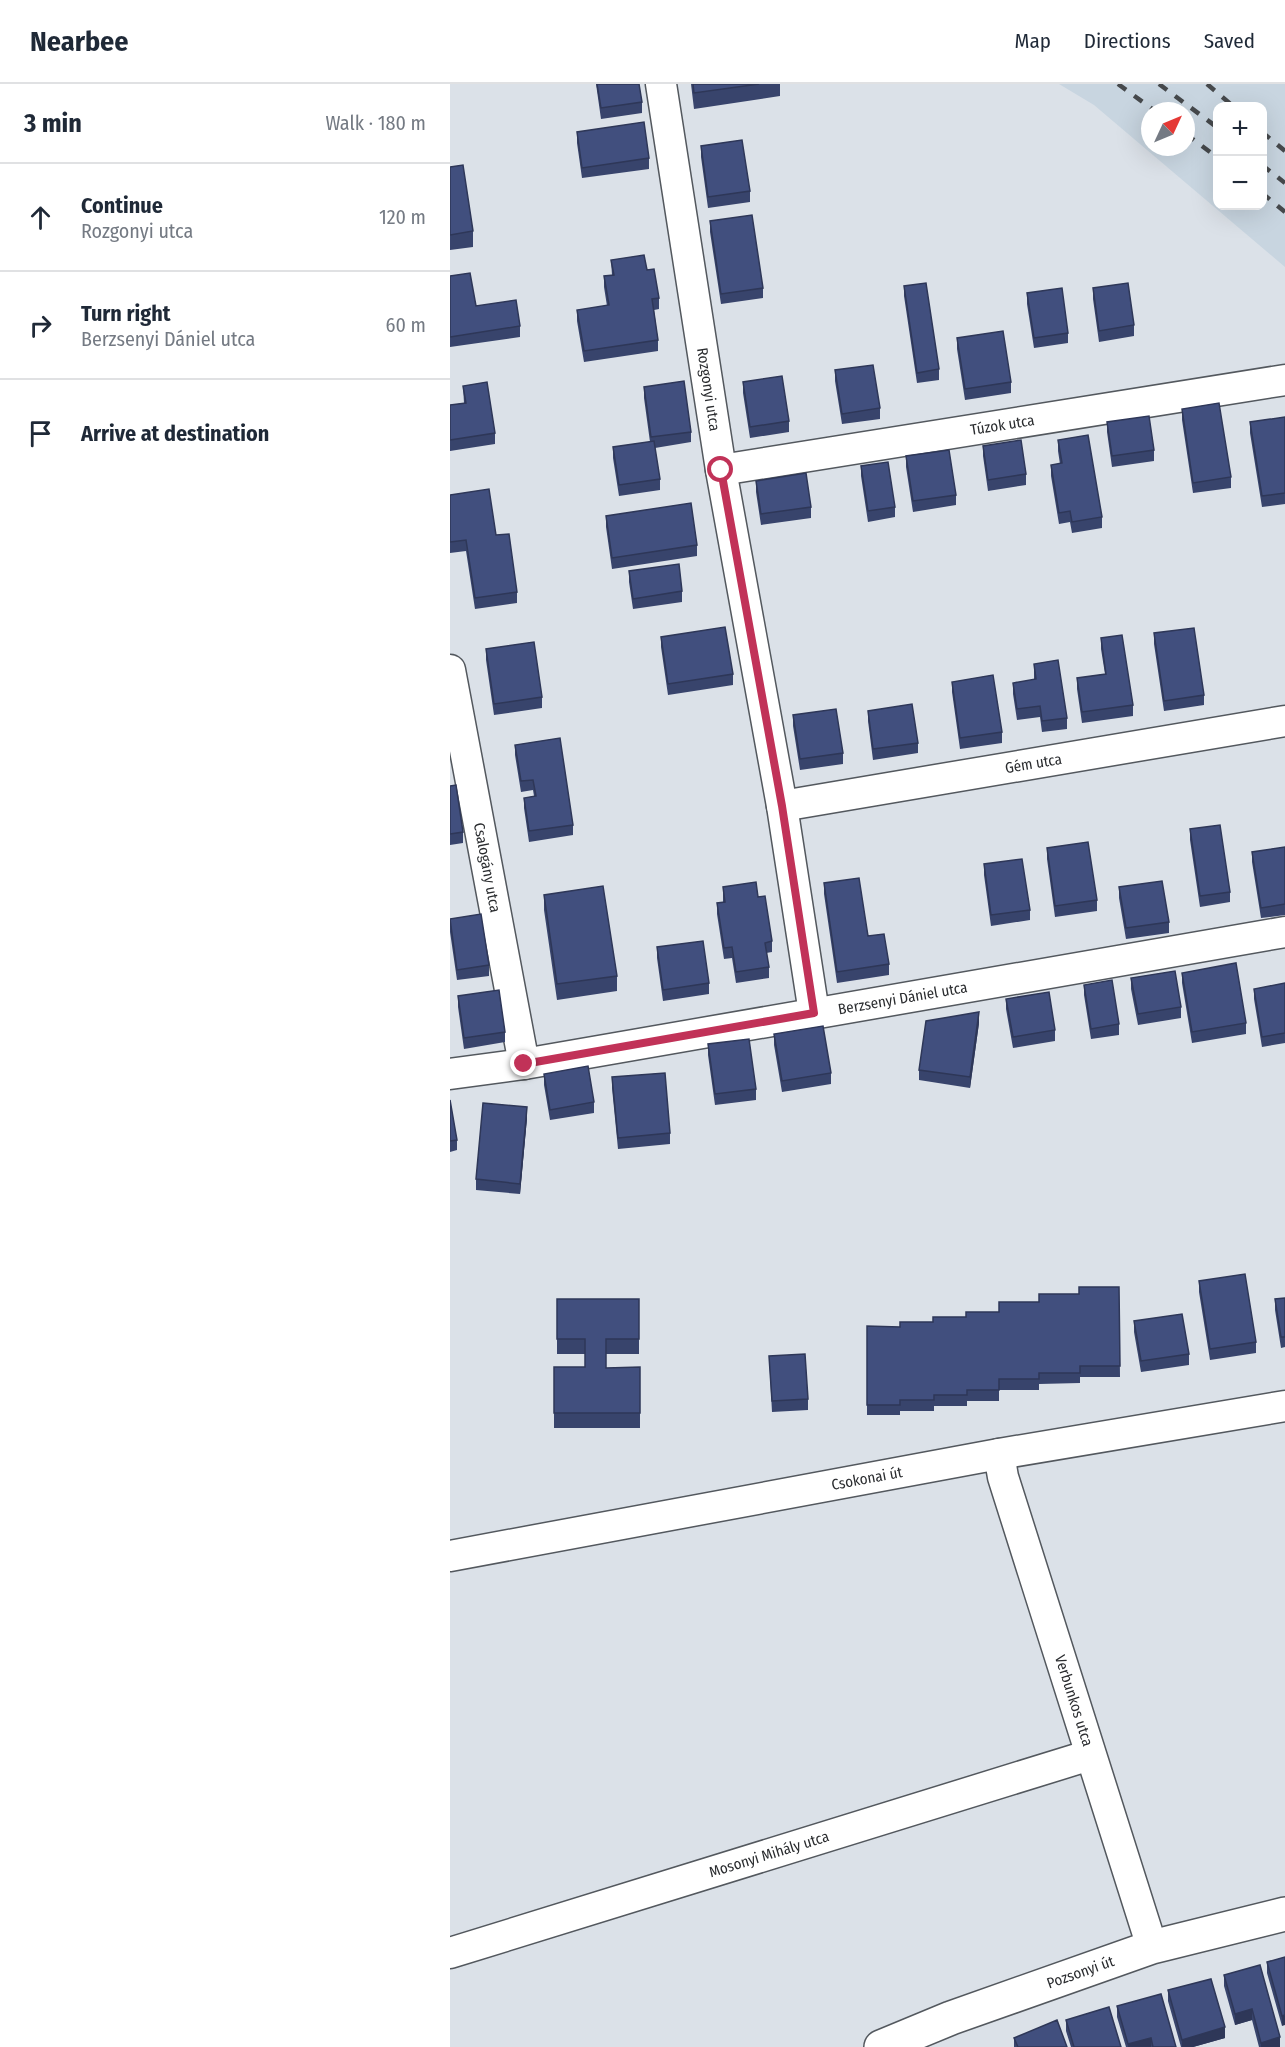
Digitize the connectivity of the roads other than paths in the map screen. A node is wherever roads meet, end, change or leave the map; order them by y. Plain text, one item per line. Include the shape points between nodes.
1 (661, 84) edge
2 (1285, 380) edge
3 (721, 470) junction
4 (450, 670) edge
5 (1285, 721) edge
6 (782, 806) junction
7 (1285, 932) edge
8 (814, 1013) junction
9 (524, 1064) junction
10 (450, 1074) edge
11 (1285, 1406) edge
12 (999, 1454) junction
13 (450, 1556) edge
14 (1090, 1755) junction
15 (1285, 1914) edge
16 (1152, 1947) junction
17 (450, 1953) edge
18 (881, 2047) edge

1 - 3 street, Rozgonyi utca
2 - 3 street, Túzok utca
3 - 6 street, Rozgonyi utca
4 - 9 street, Csalogány utca
5 - 6 street, Gém utca
6 - 8 street, Rozgonyi utca
7 - 8 street, Berzsenyi Dániel utca
8 - 9 street, Berzsenyi Dániel utca
9 - 10 street, Berzsenyi Dániel utca
11 - 12 street, Csokonai út
12 - 13 street, Csokonai út
12 - 14 street, Verbunkos utca
14 - 16 street, Verbunkos utca
14 - 17 street, Mosonyi Mihály utca
15 - 16 street, Pozsonyi út
16 - 18 street, Pozsonyi út

